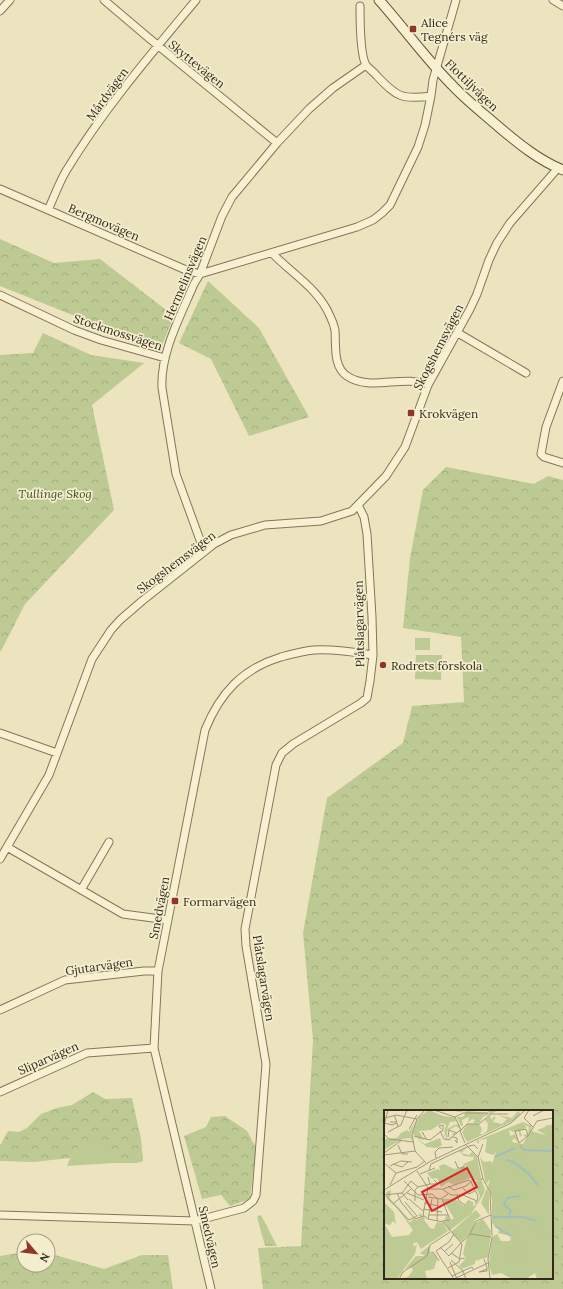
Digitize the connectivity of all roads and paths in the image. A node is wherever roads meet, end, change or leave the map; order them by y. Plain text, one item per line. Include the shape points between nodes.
1 (10, 0) edge
2 (104, 0) edge
3 (196, 0) edge
4 (379, 0) edge
5 (456, 0) edge
6 (552, 0) edge
7 (360, 6) dead end
8 (563, 6) edge
9 (0, 11) edge
10 (158, 45) junction
11 (366, 65) junction
12 (437, 68) junction
13 (431, 96) junction
14 (277, 143) junction
15 (560, 169) edge
16 (0, 189) edge
17 (48, 210) junction
18 (272, 253) junction
19 (200, 274) junction
20 (0, 295) edge
21 (458, 333) junction
22 (165, 358) junction
23 (526, 373) dead end
24 (563, 381) edge
25 (428, 385) junction
26 (563, 463) edge
27 (358, 505) junction
28 (204, 551) junction
29 (373, 655) junction
30 (0, 733) edge
31 (57, 753) junction
32 (109, 842) dead end
33 (7, 847) junction
34 (0, 859) edge
35 (81, 890) junction
36 (168, 920) junction
37 (158, 971) junction
38 (0, 1010) edge
39 (154, 1048) junction
40 (0, 1092) edge
41 (0, 1215) edge
42 (195, 1221) junction
43 (211, 1289) edge

1 - 9 street
2 - 10 street, Skyttevägen
3 - 10 street, Mårdvägen
4 - 12 street, Flottiljvägen
5 - 12 street
6 - 8 street
7 - 11 street via 362,48
10 - 14 street, Skyttevägen
10 - 17 street, Mårdvägen via 125,86 67,170
11 - 13 street via 387,87 398,94 407,97
11 - 14 street, Hermelinsvägen via 309,109
12 - 13 street
12 - 15 street, Flottiljvägen via 460,93 508,134 534,154
13 - 18 street via 418,147 390,205 382,213 357,227
14 - 19 street, Hermelinsvägen via 232,197
15 - 21 street, Skogshemsvägen via 510,223 497,243
16 - 17 street, Bergmovägen
17 - 19 street, Bergmovägen
18 - 19 street
18 - 25 street via 322,302 334,328 337,361 347,376 363,382 407,381
19 - 22 street, Hermelinsvägen
20 - 22 street, Stockmossvägen via 74,330
21 - 23 street
21 - 25 street, Skogshemsvägen
22 - 28 street, Hermelinsvägen via 161,378 176,474
24 - 26 street via 546,427 540,454
25 - 27 street, Skogshemsvägen via 405,447 386,476
27 - 28 street, Skogshemsvägen via 352,511 321,521 265,525 231,535
27 - 29 street, Plåtslagarvägen via 364,517 367,534
28 - 31 street, Skogshemsvägen via 110,630 92,659
29 - 36 street, Smedvägen via 314,650 291,654 249,671 224,695 205,730
29 - 42 street, Plåtslagarvägen via 367,698 293,744 282,753 276,765 245,929 266,1064 256,1196 254,1201 244,1208
30 - 31 street
31 - 33 street, Skogshemsvägen via 49,775
32 - 35 street
33 - 34 street, Skogshemsvägen
33 - 35 street
35 - 36 street via 123,914
36 - 37 street, Smedvägen
37 - 38 street, Gjutarvägen via 65,980
37 - 39 street, Smedvägen
39 - 40 street, Sliparvägen via 87,1053
39 - 42 street, Smedvägen
41 - 42 street, Plåtslagarvägen
42 - 43 street, Smedvägen

